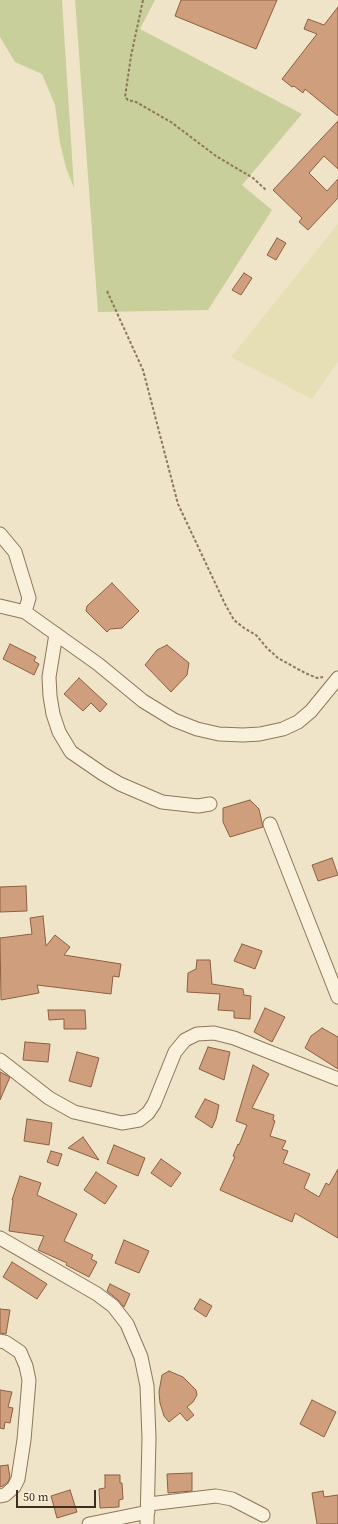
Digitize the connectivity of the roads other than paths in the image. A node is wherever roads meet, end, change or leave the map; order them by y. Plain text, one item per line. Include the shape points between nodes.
1 (0, 534) edge
2 (0, 606) edge
3 (25, 612) junction
4 (56, 634) junction
5 (333, 677) edge
6 (210, 804) dead end
7 (270, 824) dead end
8 (338, 997) edge
9 (0, 1060) edge
10 (338, 1079) edge
11 (0, 1238) edge
12 (0, 1341) edge
13 (0, 1496) edge
14 (148, 1514) edge
15 (263, 1514) dead end
16 (89, 1524) edge

1 - 3 street via 15,552 29,598
2 - 3 street
3 - 4 street
4 - 5 street via 143,701 174,720 219,734 260,734 283,729 298,722 311,711
4 - 6 street via 49,677 50,696 59,732 72,752 103,774 162,802 198,806
7 - 8 street
9 - 10 street via 49,1098 74,1112 122,1122 139,1120 148,1113 175,1052 185,1040 197,1034 214,1033 234,1038
11 - 14 street via 97,1294 113,1306 127,1324 141,1357 147,1386
12 - 13 street via 20,1352 29,1380 18,1479 14,1487
14 - 15 street via 216,1496 232,1499
14 - 16 street

